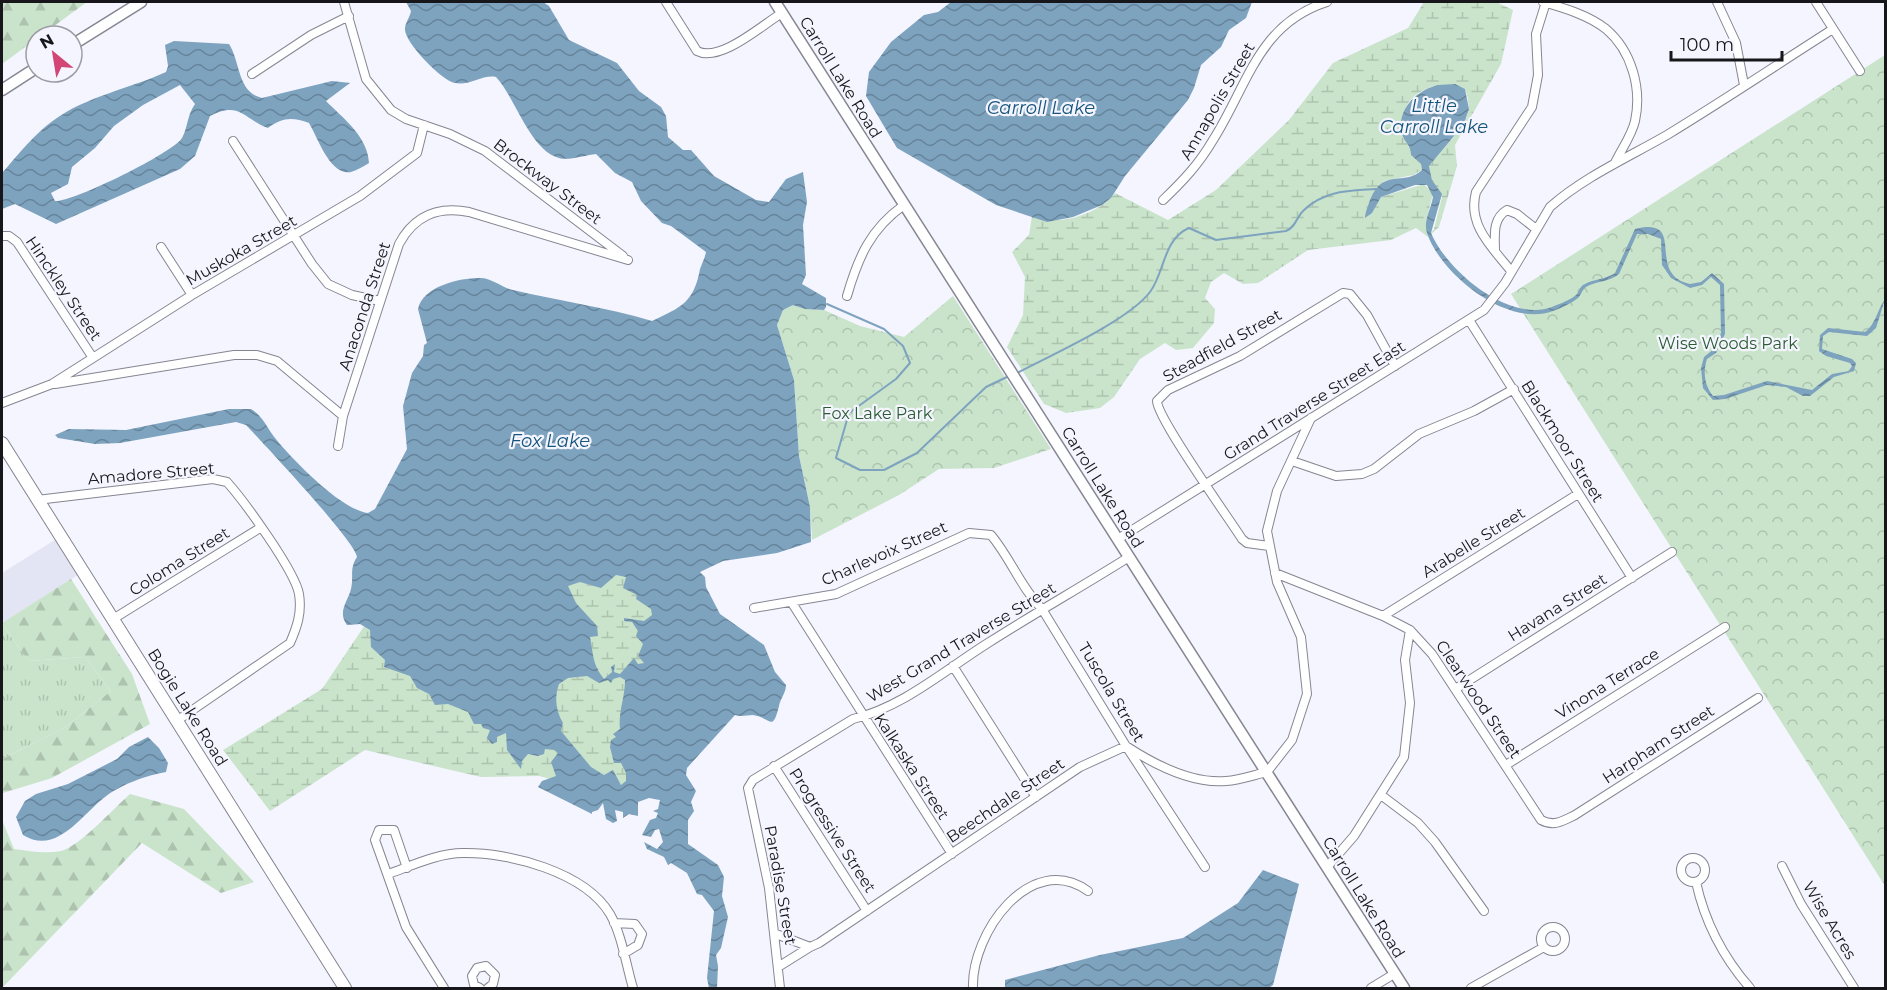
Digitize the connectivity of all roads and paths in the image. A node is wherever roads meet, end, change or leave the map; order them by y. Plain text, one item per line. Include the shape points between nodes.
1 (141, 2) edge
2 (344, 2) edge
3 (666, 2) edge
4 (775, 2) edge
5 (1327, 2) edge
6 (1544, 2) edge
7 (1717, 2) edge
8 (1816, 2) edge
9 (782, 13) junction
10 (348, 16) junction
11 (1833, 29) junction
12 (84, 38) edge
13 (1860, 70) dead end
14 (252, 74) dead end
15 (24, 76) edge
16 (1744, 85) junction
17 (2, 89) edge
18 (424, 125) junction
19 (233, 141) dead end
20 (1615, 163) junction
21 (1163, 200) dead end
22 (904, 205) junction
23 (1536, 229) junction
24 (5, 236) edge
25 (294, 236) junction
26 (161, 247) dead end
27 (1495, 251) junction
28 (628, 260) joint
29 (1511, 272) junction
30 (192, 295) junction
31 (847, 296) dead end
32 (380, 301) junction
33 (1469, 320) junction
34 (93, 358) junction
35 (1395, 366) junction
36 (52, 384) junction
37 (1514, 389) junction
38 (2, 403) edge
39 (343, 416) junction
40 (1311, 418) junction
41 (2, 444) edge
42 (338, 446) dead end
43 (1292, 461) junction
44 (1207, 484) junction
45 (1578, 494) junction
46 (37, 500) junction
47 (260, 528) junction
48 (991, 535) joint
49 (1118, 538) junction
50 (1269, 546) junction
51 (1672, 552) dead end
52 (1130, 556) junction
53 (1275, 573) junction
54 (1632, 578) junction
55 (792, 603) junction
56 (754, 608) dead end
57 (1042, 609) junction
58 (1383, 616) junction
59 (113, 619) junction
60 (1725, 627) dead end
61 (1410, 630) junction
62 (953, 666) junction
63 (1456, 688) junction
64 (1758, 698) dead end
65 (862, 717) junction
66 (178, 720) junction
67 (1126, 746) junction
68 (1506, 765) junction
69 (774, 766) junction
70 (1268, 772) junction
71 (748, 788) joint
72 (1381, 795) junction
73 (1036, 797) junction
74 (1575, 815) joint
75 (952, 854) junction
76 (1782, 866) dead end
77 (1205, 867) dead end
78 (1327, 867) junction
79 (407, 868) junction
80 (388, 874) junction
81 (1696, 882) dead end
82 (1088, 891) dead end
83 (867, 911) junction
84 (1484, 911) dead end
85 (614, 923) junction
86 (776, 934) junction
87 (1544, 946) dead end
88 (810, 947) junction
89 (623, 954) junction
90 (778, 967) junction
91 (1394, 974) junction
92 (473, 987) edge
93 (345, 988) edge
94 (444, 988) edge
95 (488, 988) edge
96 (633, 988) edge
97 (780, 988) edge
98 (973, 988) edge
99 (1371, 988) edge
100 (1404, 988) edge
101 (1471, 988) edge
102 (1750, 988) edge
103 (1854, 988) edge

1 - 12 street
2 - 10 street, Brockway Street
3 - 9 street via 697,51 704,54 716,54
4 - 9 street, Carroll Lake Road
5 - 21 street, Annapolis Street via 1304,9 1272,38 1215,138 1192,172
6 - 20 street via 1586,17 1605,29 1623,51 1635,77 1635,124
6 - 27 street via 1536,34 1538,75 1532,107 1473,202 1476,223
7 - 16 street via 1736,44
8 - 11 street
9 - 22 street, Carroll Lake Road
10 - 14 street
10 - 18 street, Brockway Street via 366,79 392,110
11 - 13 street
11 - 16 street
15 - 17 street
16 - 20 street
18 - 25 street, Muskoka Street via 417,153 407,163
18 - 28 street, Brockway Street via 485,151
19 - 25 street
20 - 23 street via 1559,199
22 - 31 street via 883,221 863,247
22 - 49 street, Carroll Lake Road
23 - 27 street via 1517,214 1507,210 1499,214 1495,222
23 - 29 street
24 - 34 street, Hinckley Street via 17,242
25 - 30 street, Muskoka Street
25 - 32 street via 328,284
26 - 30 street
27 - 29 street
28 - 32 street, Anaconda Street via 452,209 428,214 408,227
29 - 33 street, Grand Traverse Street East via 1488,304
30 - 34 street, Muskoka Street
32 - 39 street, Anaconda Street
33 - 35 street, Grand Traverse Street East
33 - 37 street, Blackmoor Street
34 - 36 street, Muskoka Street
35 - 40 street, Grand Traverse Street East
35 - 44 street, Steadfield Street via 1358,303 1350,294 1338,294 1240,356 1168,390 1156,401 1157,408
36 - 38 street, Muskoka Street
36 - 39 street, Muskoka Street via 214,358 257,355 277,361
37 - 43 street via 1419,434 1362,474 1336,476
37 - 45 street, Blackmoor Street
39 - 42 street, Anaconda Street
40 - 43 street
40 - 44 street, Grand Traverse Street East
41 - 46 main road, Bogie Lake Road
43 - 50 street via 1277,491 1267,531
44 - 49 street, Grand Traverse Street East
44 - 50 street via 1242,539
45 - 54 street, Blackmoor Street
45 - 58 street, Arabelle Street
46 - 47 street, Amadore Street via 213,479 227,482
46 - 59 main road, Bogie Lake Road
47 - 59 street, Coloma Street
47 - 66 street, Amadore Street via 298,591 298,626 290,643
48 - 55 street, Charlevoix Street via 969,533 836,594
48 - 57 street, Tuscola Street via 1008,556 1029,596
49 - 52 street, Carroll Lake Road
50 - 53 street
51 - 54 street, Havana Street
52 - 57 street, West Grand Traverse Street
52 - 70 street, Carroll Lake Road
53 - 58 street, Clearwood Street
53 - 70 street via 1301,638 1306,694 1292,740
54 - 63 street, Havana Street
55 - 56 street, Charlevoix Street
55 - 65 street, Kalkaska Street
57 - 62 street, West Grand Traverse Street
57 - 67 street, Tuscola Street
58 - 61 street, Clearwood Street
59 - 66 main road, Bogie Lake Road
60 - 68 street, Vinona Terrace
61 - 63 street, Clearwood Street
61 - 72 street via 1405,660 1410,703 1404,757
62 - 65 street, West Grand Traverse Street via 903,698
62 - 73 street
63 - 68 street, Clearwood Street
64 - 74 street, Harpham Street
65 - 69 street, West Grand Traverse Street
65 - 75 street, Kalkaska Street
66 - 93 main road, Bogie Lake Road
67 - 70 street via 1189,777 1212,782
67 - 73 street, Beechdale Street via 1080,767
67 - 77 street, Tuscola Street
68 - 74 street, Clearwood Street via 1542,820 1554,824
69 - 71 street, West Grand Traverse Street
69 - 83 street, Progressive Street
70 - 78 street, Carroll Lake Road
71 - 86 street, Paradise Street
72 - 78 street
72 - 84 street via 1418,823 1435,842
73 - 75 street, Beechdale Street
75 - 83 street, Beechdale Street
76 - 103 street, Wise Acres
78 - 91 street, Carroll Lake Road
79 - 80 street
79 - 80 street via 394,830 383,828 375,840
79 - 85 street via 463,853 530,861 587,890 601,902
80 - 94 street via 406,927
81 - 102 street via 1714,937
82 - 98 street via 1077,883 1050,880 1023,891 985,932 975,964
83 - 88 street, Beechdale Street
85 - 89 street
85 - 89 street via 635,924 642,934 638,945
86 - 88 street
86 - 90 street, Paradise Street
87 - 101 street
88 - 90 street, Beechdale Street
89 - 96 street
90 - 97 street, Paradise Street
91 - 99 street
91 - 100 street, Carroll Lake Road
92 - 95 street via 474,971 486,966 495,975 494,984

